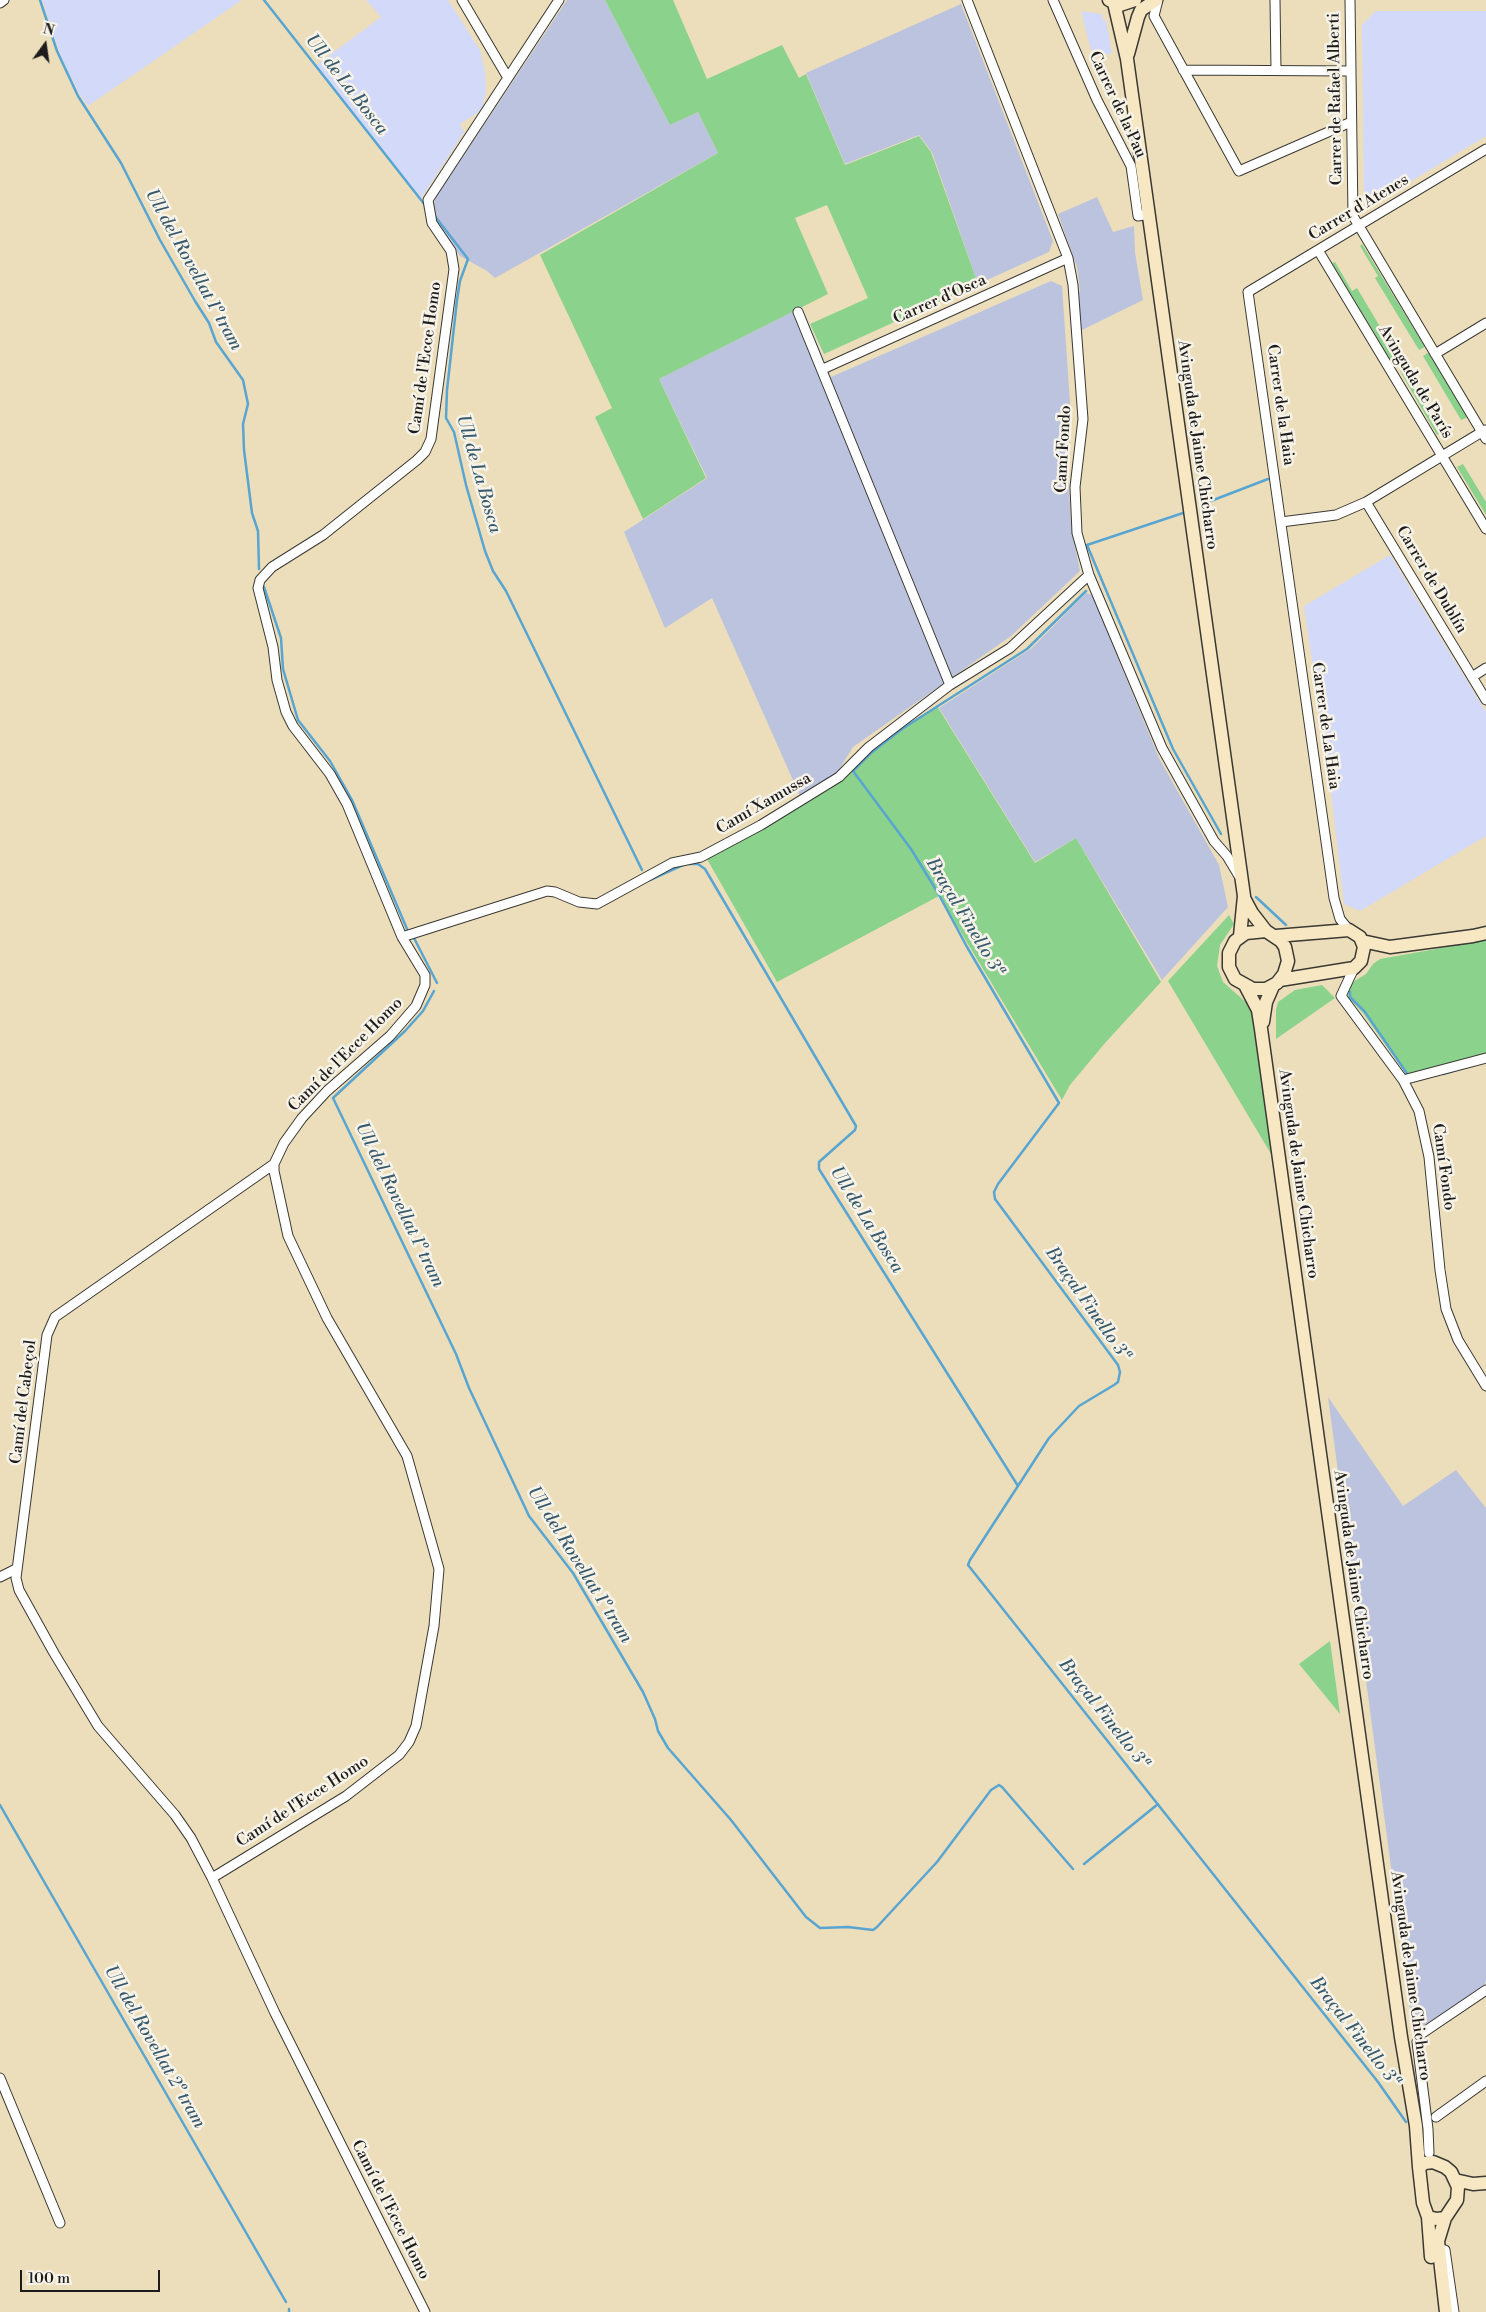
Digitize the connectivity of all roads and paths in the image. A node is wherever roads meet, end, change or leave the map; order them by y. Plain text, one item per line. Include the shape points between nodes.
1 (4, 0) edge
2 (462, 0) edge
3 (559, 0) edge
4 (967, 0) edge
5 (1053, 0) edge
6 (1135, 0) edge
7 (1157, 0) edge
8 (1276, 0) edge
9 (1350, 0) edge
10 (1112, 2) edge
11 (0, 3) edge
12 (1127, 59) junction
13 (1184, 70) junction
14 (1276, 70) junction
15 (1351, 71) junction
16 (508, 78) junction
17 (1351, 122) junction
18 (1486, 149) edge
19 (1148, 214) junction
20 (1358, 226) junction
21 (1318, 250) junction
22 (1068, 258) junction
23 (1248, 292) joint
24 (798, 312) dead end
25 (1486, 323) edge
26 (1435, 354) junction
27 (823, 369) junction
28 (1485, 433) edge
29 (1442, 456) junction
30 (1366, 502) junction
31 (1281, 522) junction
32 (1486, 529) edge
33 (1089, 575) junction
34 (1486, 668) edge
35 (1472, 677) junction
36 (950, 684) junction
37 (1486, 700) edge
38 (1242, 881) junction
39 (1244, 896) junction
40 (1349, 930) junction
41 (1486, 933) edge
42 (1271, 934) junction
43 (1240, 936) junction
44 (402, 937) junction
45 (1362, 941) junction
46 (1390, 947) junction
47 (1358, 964) junction
48 (1276, 983) junction
49 (1246, 987) junction
50 (1262, 1029) junction
51 (1486, 1058) edge
52 (1403, 1080) junction
53 (274, 1164) junction
54 (1486, 1386) edge
55 (16, 1569) junction
56 (0, 1577) edge
57 (212, 1878) junction
58 (1486, 1990) edge
59 (1403, 2048) junction
60 (1418, 2055) junction
61 (0, 2078) edge
62 (1486, 2081) edge
63 (1426, 2113) junction
64 (1436, 2117) junction
65 (1422, 2128) junction
66 (1431, 2157) junction
67 (1419, 2167) junction
68 (1455, 2180) junction
69 (1480, 2184) edge
70 (1458, 2194) junction
71 (1428, 2217) junction
72 (60, 2223) dead end
73 (1444, 2223) junction
74 (425, 2312) edge
75 (1439, 2312) edge
76 (1446, 2312) edge
77 (1454, 2312) edge

1 - 11 street
2 - 16 street
3 - 16 street, Camí de l'Ecce Homo
4 - 22 street, Camí Fondo
5 - 19 street, Carrer de la Pau via 1097,100 1131,166 1138,216
6 - 10 street via 1125,4
6 - 12 street, Avinguda de Jaime Chicharro
7 - 12 street, Avinguda de Jaime Chicharro via 1141,10
7 - 13 street via 1154,16
8 - 14 street
9 - 15 street, Carrer de Rafael Alberti
10 - 12 street, Avinguda de Jaime Chicharro
12 - 19 street, Avinguda de Jaime Chicharro
13 - 14 street
13 - 17 street via 1239,171
14 - 15 street
15 - 17 street, Carrer de Rafael Alberti
16 - 44 street, Camí de l'Ecce Homo via 428,200 432,223 451,250 454,269 431,439 417,460 323,535 272,567 260,580 258,588 286,712 347,804
17 - 20 street, Carrer de Rafael Alberti via 1353,216
18 - 20 street, Carrer d'Atenes
19 - 38 street, Avinguda de Jaime Chicharro
20 - 21 street, Carrer d'Atenes
20 - 26 street, Avinguda de París
21 - 23 street, Carrer d'Atenes
21 - 29 street, Avinguda de París
22 - 27 street, Carrer d'Osca
22 - 33 street, Camí Fondo via 1083,418 1075,487 1077,533
23 - 31 street, Carrer de la Haia
24 - 27 street
25 - 26 street
26 - 28 street, Avinguda de París
27 - 36 street
28 - 29 street
29 - 30 street
29 - 32 street, Avinguda de París
30 - 31 street via 1336,515
30 - 35 street, Carrer de Dublín
31 - 40 street, Carrer de La Haia via 1334,898 1340,919
33 - 36 street, Camí Xamussa via 1010,648
33 - 38 street, Camí Fondo via 1162,748 1214,841
34 - 35 street
35 - 37 street, Carrer de Dublín
36 - 44 street, Camí Xamussa via 869,747 839,777 701,857 672,864 596,904 547,891
38 - 39 street, Avinguda de Jaime Chicharro
39 - 42 street via 1252,914
39 - 43 street
40 - 42 street
40 - 45 street
41 - 46 street
42 - 43 street via 1252,931
42 - 48 street via 1285,947 1288,961 1284,974
43 - 49 street via 1231,947 1228,960 1235,979
44 - 53 street, Camí de l'Ecce Homo via 424,975 425,985 416,1006 390,1036 327,1091 302,1118
45 - 46 street
45 - 47 street via 1364,954
46 - 47 street
47 - 48 street
47 - 52 street, Camí Fondo via 1341,996
48 - 49 street via 1260,990
48 - 50 street via 1266,1002
49 - 50 street via 1258,1010
50 - 59 street, Avinguda de Jaime Chicharro
51 - 52 street
52 - 54 street, Camí Fondo via 1419,1111 1429,1157 1446,1309 1458,1340
53 - 55 street, Camí del Cabeçol via 55,1317 47,1335
53 - 57 street, Camí de l'Ecce Homo via 288,1236 326,1318 407,1456 439,1569 435,1616 416,1726 399,1755 346,1796
55 - 56 street
55 - 57 street, Camí del Cabeçol via 19,1590 98,1726 175,1815
57 - 74 street, Camí de l'Ecce Homo via 275,2013
58 - 60 street via 1421,2034 1416,2042
59 - 60 street
59 - 65 street, Avinguda de Jaime Chicharro
60 - 63 street
61 - 72 street
62 - 64 street
63 - 64 street
63 - 65 street
64 - 65 street
65 - 66 street, Avinguda de Jaime Chicharro
65 - 67 street, Avinguda de Jaime Chicharro
66 - 67 street
66 - 68 street
67 - 71 street, Avinguda de Jaime Chicharro
68 - 69 street
68 - 70 street
69 - 70 street
70 - 73 street
71 - 73 street
71 - 75 street
73 - 76 street via 1438,2241 1438,2257
73 - 77 street

